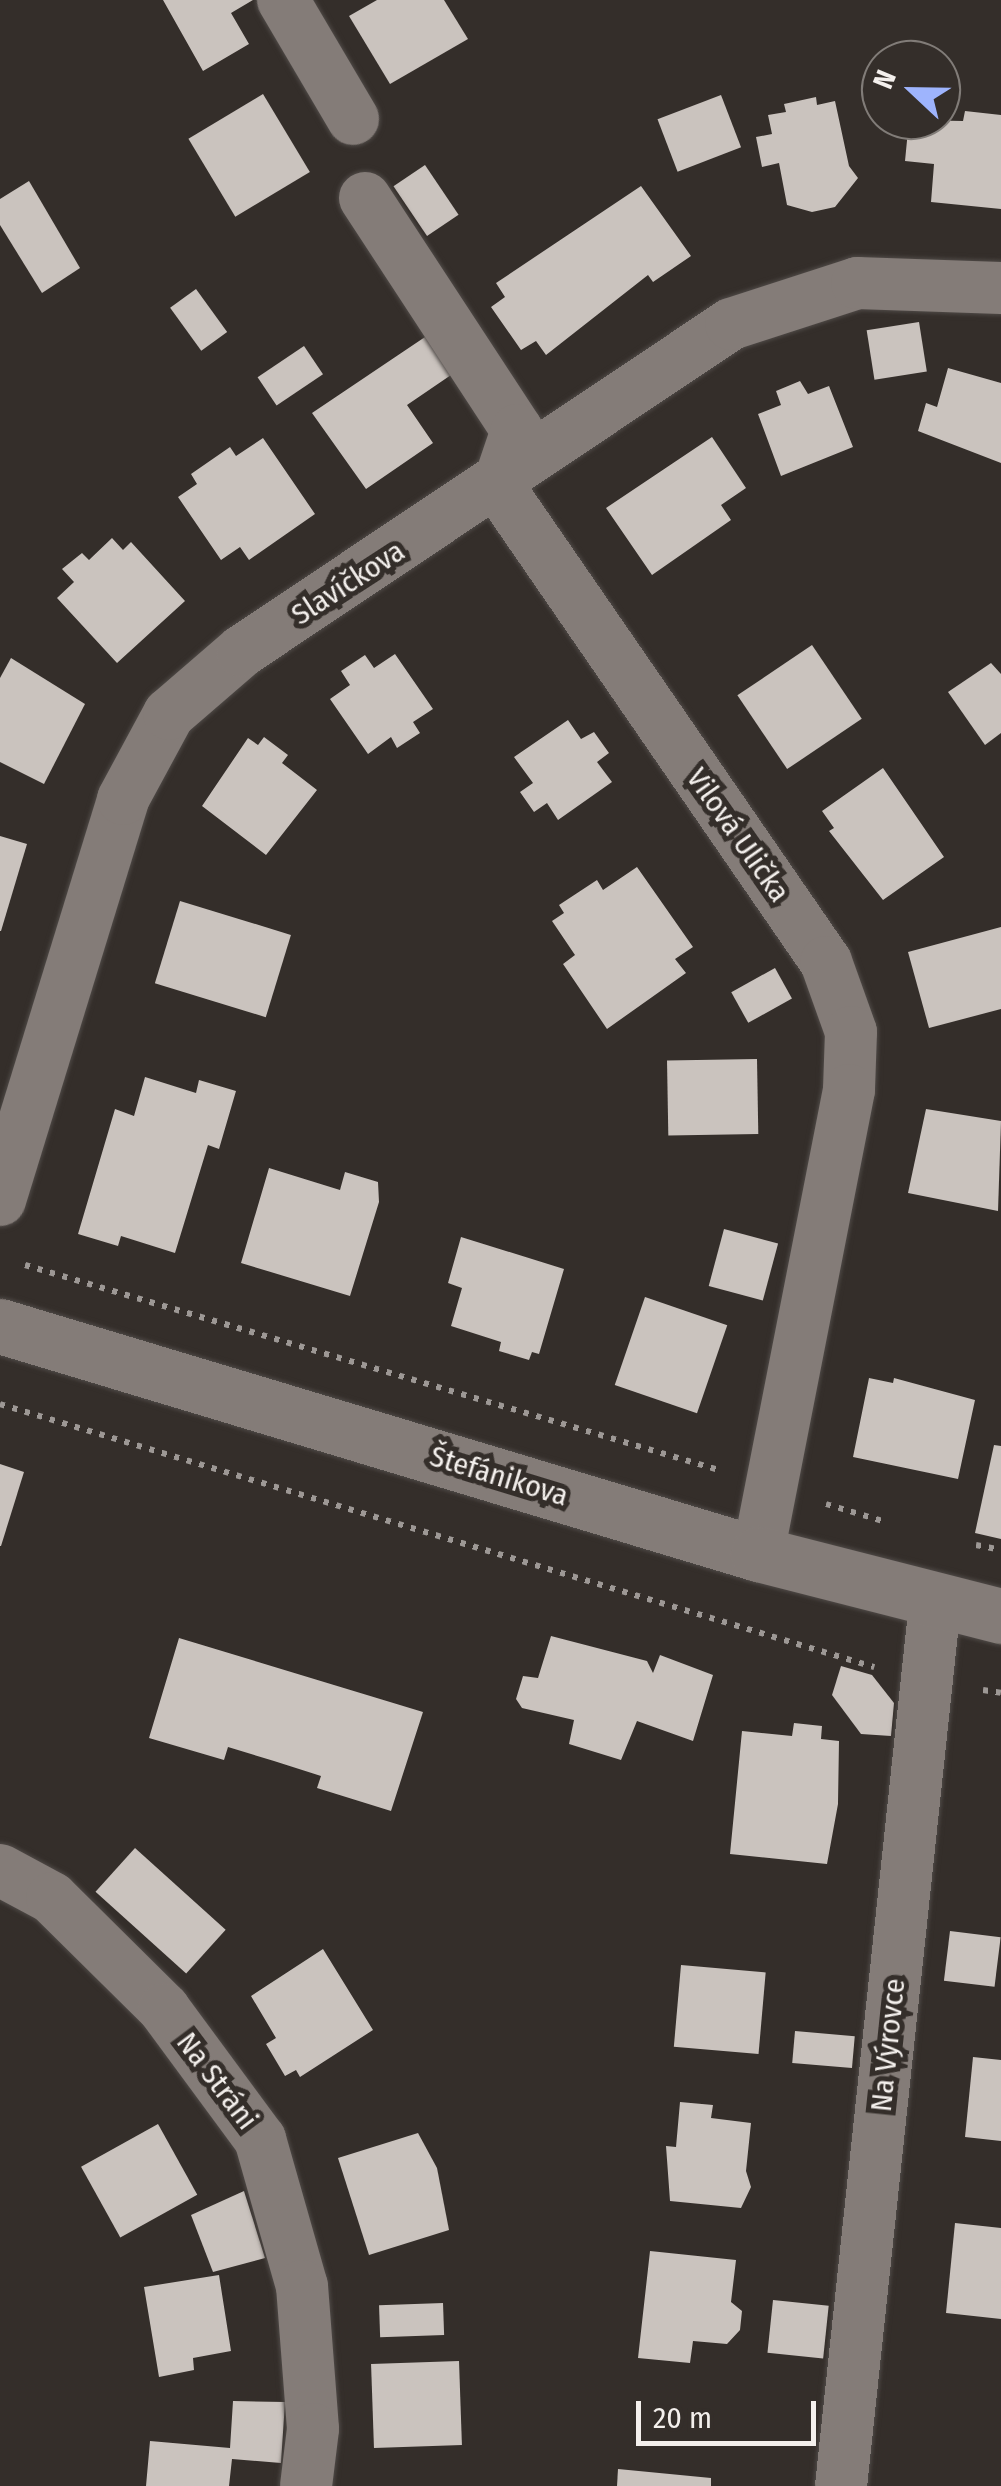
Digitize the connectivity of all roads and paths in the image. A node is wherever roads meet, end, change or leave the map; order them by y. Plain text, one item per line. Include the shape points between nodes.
1 (283, 0) edge
2 (353, 119) dead end
3 (365, 198) dead end
4 (1001, 288) edge
5 (498, 486) junction
6 (0, 1200) edge
7 (25, 1265) dead end
8 (0, 1326) edge
9 (0, 1404) edge
10 (738, 1476) dead end
11 (806, 1498) dead end
12 (901, 1526) dead end
13 (970, 1544) dead end
14 (1001, 1550) edge
15 (758, 1554) junction
16 (935, 1603) junction
17 (1001, 1616) edge
18 (894, 1673) dead end
19 (0, 1870) edge
20 (306, 2486) edge
21 (841, 2486) edge

1 - 2 street
3 - 5 street via 517,430
4 - 5 street, Slavíčkova via 857,283 731,324
5 - 6 street, Slavíčkova via 242,651 169,714 123,799
5 - 15 street, Vilová Ulička via 826,962 851,1032 849,1090
7 - 10 path
8 - 15 street, Štefánikova
9 - 18 path
11 - 12 path
13 - 14 path
15 - 16 street, Štefánikova
16 - 17 street, Štefánikova
16 - 21 street, Na Výrovce
19 - 20 street, Na Stráni via 52,1898 164,2009 260,2139 302,2286 312,2428

